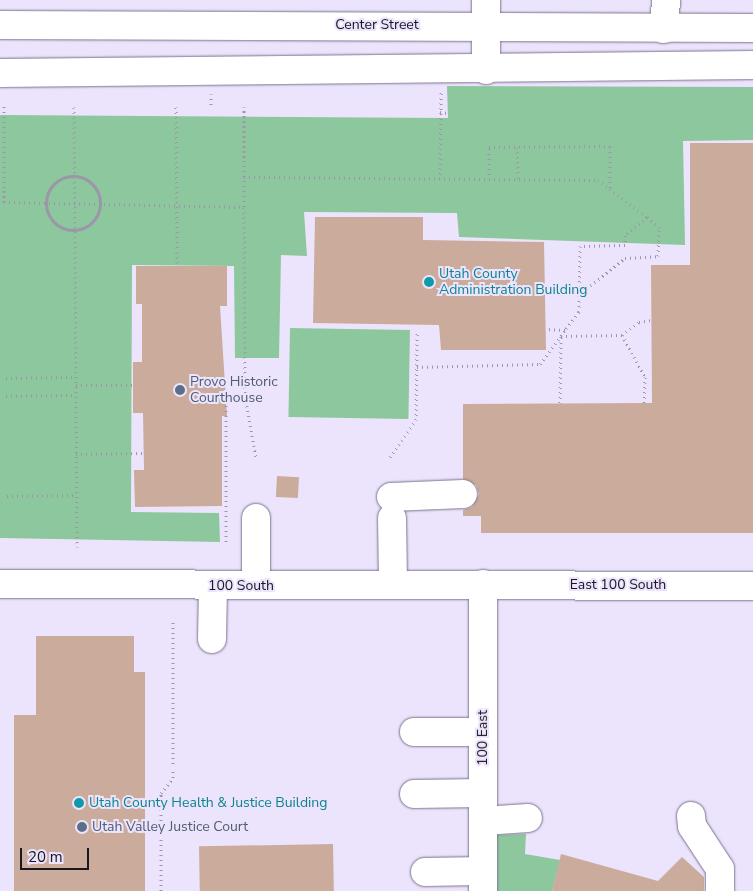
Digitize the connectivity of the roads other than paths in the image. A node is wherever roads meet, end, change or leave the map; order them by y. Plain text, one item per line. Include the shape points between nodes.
1 (486, 0) edge
2 (666, 0) edge
3 (0, 25) edge
4 (486, 27) junction
5 (753, 28) edge
6 (664, 29) junction
7 (753, 65) edge
8 (486, 70) junction
9 (0, 73) edge
10 (463, 494) dead end
11 (256, 518) dead end
12 (0, 584) edge
13 (483, 584) junction
14 (393, 585) junction
15 (213, 586) junction
16 (256, 586) junction
17 (753, 586) edge
18 (212, 639) dead end
19 (414, 732) dead end
20 (483, 732) junction
21 (483, 793) junction
22 (414, 794) dead end
23 (691, 816) dead end
24 (528, 818) dead end
25 (483, 821) junction
26 (425, 872) dead end
27 (483, 881) edge
28 (720, 891) edge

1 - 4 street
2 - 6 street
3 - 4 street, Center Street
4 - 6 street, Center Street
4 - 8 street
5 - 6 street, Center Street
7 - 8 street
8 - 9 street
10 - 14 street via 391,507
11 - 16 street
12 - 15 street, 100 South
13 - 14 street, 100 South
13 - 17 street, East 100 South
13 - 20 street, 100 East
14 - 16 street, 100 South
15 - 16 street, 100 South
15 - 18 street
19 - 20 street
20 - 21 street, 100 East
21 - 22 street
21 - 25 street, 100 East
23 - 28 street via 692,826 720,869
24 - 25 street
25 - 27 street, 100 East
26 - 27 street

